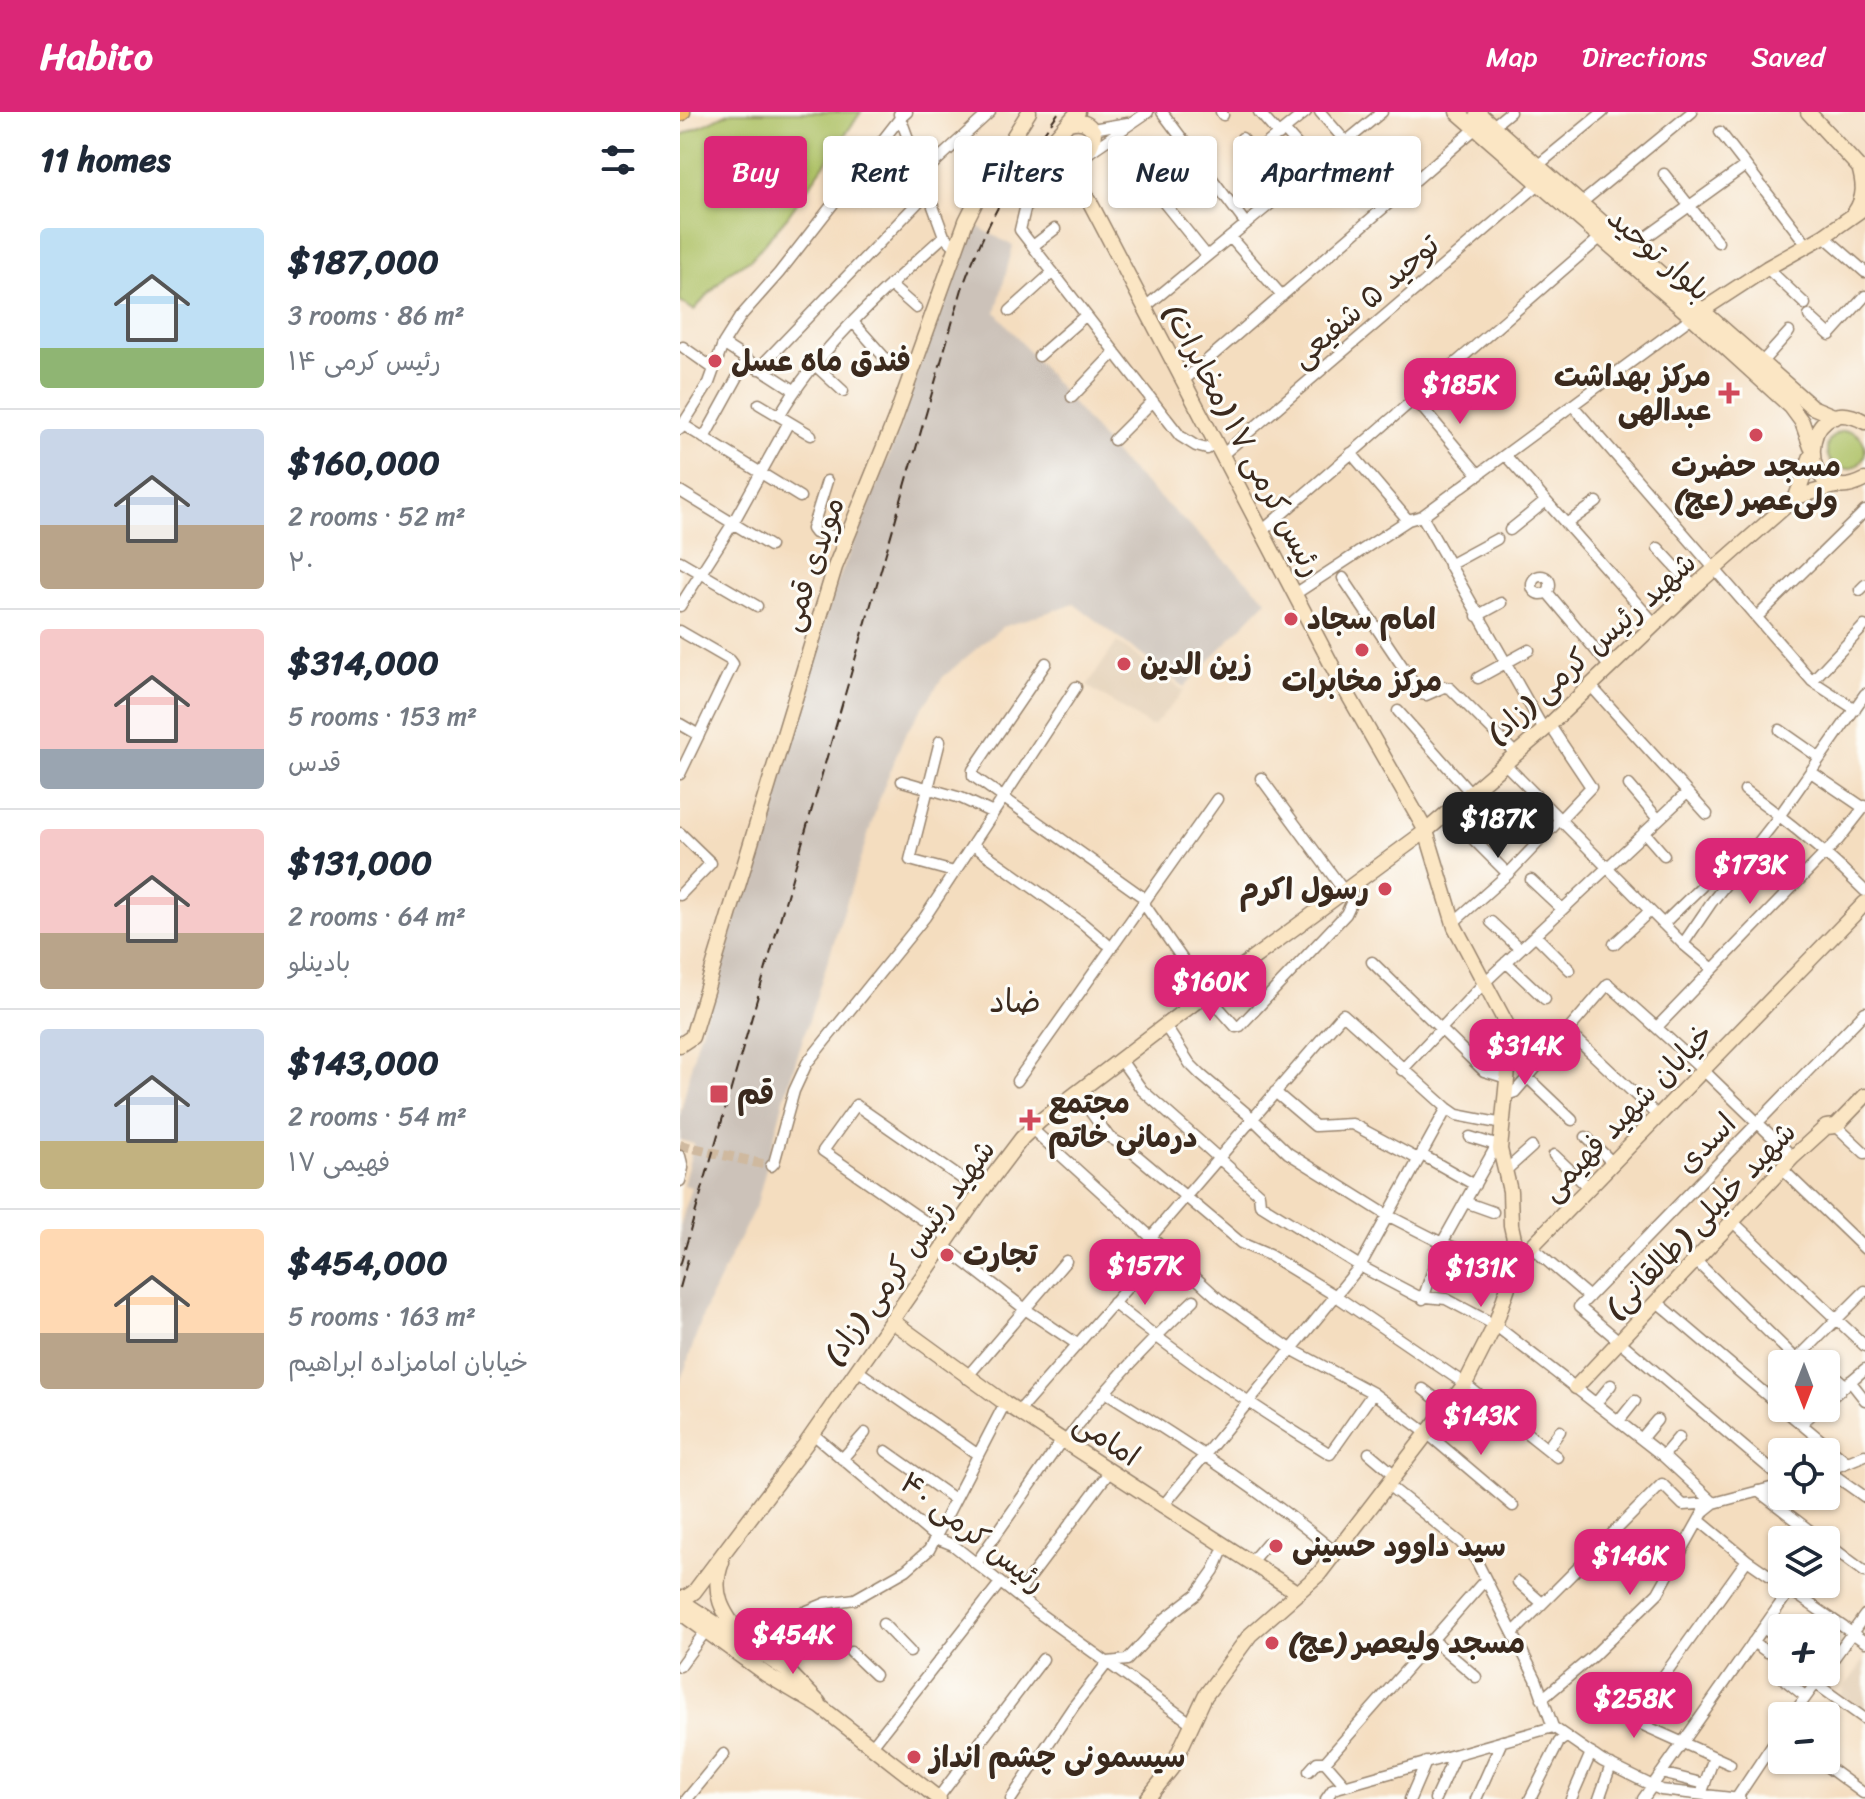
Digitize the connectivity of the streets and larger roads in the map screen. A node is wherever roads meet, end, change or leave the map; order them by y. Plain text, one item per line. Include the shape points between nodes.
1 (990, 112) edge
2 (1029, 112) edge
3 (1148, 112) edge
4 (1162, 112) edge
5 (1259, 112) edge
6 (1306, 112) edge
7 (1320, 112) edge
8 (1382, 112) edge
9 (1457, 112) edge
10 (1477, 112) edge
11 (1510, 112) edge
12 (1603, 112) edge
13 (1692, 112) edge
14 (1812, 113) edge
15 (902, 114) edge
16 (1073, 117) edge
17 (1130, 123) junction
18 (1493, 126) junction
19 (1476, 128) junction
20 (1092, 129) junction
21 (1720, 132) dead end
22 (1281, 133) junction
23 (909, 136) edge
24 (1057, 136) edge
25 (1112, 136) edge
26 (1278, 136) edge
27 (1284, 136) edge
28 (1341, 136) edge
29 (1353, 136) edge
30 (1092, 143) edge
31 (938, 159) edge
32 (1537, 166) junction
33 (1745, 166) junction
34 (1863, 169) edge
35 (1664, 174) dead end
36 (1539, 184) junction
37 (1580, 204) junction
38 (1092, 207) edge
39 (1688, 207) junction
40 (913, 208) edge
41 (934, 208) edge
42 (1026, 208) edge
43 (1168, 208) edge
44 (1265, 208) edge
45 (1859, 213) edge
46 (1246, 224) junction
47 (1055, 229) dead end
48 (944, 236) junction
49 (1824, 236) junction
50 (1230, 237) junction
51 (1601, 237) junction
52 (1718, 242) dead end
53 (1807, 245) junction
54 (1033, 246) junction
55 (956, 247) junction
56 (1631, 248) junction
57 (1207, 256) junction
58 (1767, 268) junction
59 (1053, 272) junction
60 (1865, 272) edge
61 (890, 285) junction
62 (1282, 296) junction
63 (1865, 296) edge
64 (1805, 304) dead end
65 (916, 308) dead end
66 (1144, 308) junction
67 (1010, 311) dead end
68 (1697, 314) junction
69 (1086, 315) junction
70 (1809, 316) dead end
71 (853, 322) junction
72 (1789, 332) dead end
73 (723, 344) junction
74 (683, 347) dead end
75 (1115, 352) junction
76 (1039, 356) dead end
77 (885, 358) dead end
78 (747, 360) junction
79 (1761, 363) junction
80 (816, 366) junction
81 (714, 369) junction
82 (758, 369) junction
83 (1183, 381) junction
84 (794, 390) junction
85 (843, 391) dead end
86 (1072, 397) dead end
87 (1415, 399) junction
88 (1153, 401) junction
89 (759, 404) dead end
90 (1573, 406) junction
91 (779, 416) junction
92 (1836, 417) junction
93 (1864, 419) edge
94 (789, 422) junction
95 (681, 426) edge
96 (811, 435) dead end
97 (704, 438) junction
98 (1114, 440) dead end
99 (1219, 449) junction
100 (1811, 452) junction
101 (1351, 453) junction
102 (1506, 456) junction
103 (760, 474) junction
104 (1479, 475) junction
105 (827, 481) dead end
106 (1864, 483) edge
107 (1839, 485) junction
108 (680, 491) edge
109 (800, 497) dead end
110 (1796, 497) junction
111 (1546, 501) junction
112 (1597, 502) dead end
113 (1865, 511) edge
114 (1422, 516) junction
115 (1408, 520) junction
116 (733, 523) junction
117 (1566, 524) junction
118 (1510, 530) dead end
119 (1262, 531) junction
120 (846, 538) junction
121 (1497, 539) dead end
122 (770, 546) dead end
123 (1658, 548) dead end
124 (680, 561) edge
125 (1449, 565) junction
126 (1715, 569) junction
127 (700, 573) junction
128 (1343, 578) dead end
129 (1694, 587) junction
130 (1547, 592) dead end
131 (1295, 594) junction
132 (1501, 603) dead end
133 (680, 606) edge
134 (757, 606) dead end
135 (1477, 616) junction
136 (1757, 617) junction
137 (1656, 625) junction
138 (1864, 626) edge
139 (680, 631) edge
140 (1529, 650) dead end
141 (1046, 663) dead end
142 (1505, 664) junction
143 (1609, 666) junction
144 (1478, 678) dead end
145 (1812, 681) junction
146 (1590, 685) junction
147 (1076, 687) dead end
148 (1865, 694) edge
149 (1855, 709) junction
150 (1398, 711) dead end
151 (680, 724) edge
152 (1546, 727) junction
153 (1780, 730) dead end
154 (699, 735) junction
155 (940, 741) dead end
156 (1509, 758) junction
157 (1820, 758) junction
158 (1811, 772) junction
159 (680, 774) edge
160 (1261, 778) dead end
161 (902, 781) dead end
162 (1629, 785) dead end
163 (928, 789) junction
164 (1745, 790) dead end
165 (1470, 792) junction
166 (1687, 793) junction
167 (1003, 797) junction
168 (1217, 799) dead end
169 (1864, 807) edge
170 (993, 813) junction
171 (1448, 814) junction
172 (1707, 814) dead end
173 (1780, 815) junction
174 (1561, 819) junction
175 (1658, 819) junction
176 (1426, 831) junction
177 (1644, 832) junction
178 (682, 839) edge
179 (973, 845) junction
180 (1707, 845) dead end
181 (1827, 852) junction
182 (1664, 855) dead end
183 (1607, 867) junction
184 (1738, 868) junction
185 (954, 872) junction
186 (1508, 874) junction
187 (1531, 880) dead end
188 (1702, 886) dead end
189 (1345, 890) junction
190 (1865, 891) edge
191 (680, 895) edge
192 (1142, 900) junction
193 (1865, 903) edge
194 (1562, 909) junction
195 (1650, 911) junction
196 (1454, 922) junction
197 (1491, 922) dead end
198 (1663, 924) junction
199 (1535, 935) junction
200 (1106, 943) dead end
201 (1614, 944) dead end
202 (1683, 944) junction
203 (1520, 949) junction
204 (1372, 962) dead end
205 (1506, 962) junction
206 (1713, 969) junction
207 (1570, 970) dead end
208 (1485, 982) junction
209 (1206, 993) junction
210 (1545, 999) dead end
211 (1865, 1012) edge
212 (1166, 1027) junction
213 (1657, 1027) junction
214 (1440, 1028) junction
215 (1568, 1031) junction
216 (680, 1045) edge
217 (1121, 1060) junction
218 (1703, 1069) junction
219 (1402, 1070) junction
220 (1507, 1078) junction
221 (1528, 1078) junction
222 (1017, 1081) dead end
223 (1076, 1092) junction
224 (1275, 1092) junction
225 (1506, 1095) junction
226 (1865, 1096) edge
227 (1447, 1108) junction
228 (1658, 1116) junction
229 (1252, 1118) junction
230 (1572, 1120) dead end
231 (1503, 1124) junction
232 (1759, 1124) junction
233 (1836, 1126) junction
234 (1032, 1129) junction
235 (1470, 1137) dead end
236 (1586, 1137) dead end
237 (1498, 1143) junction
238 (1532, 1147) dead end
239 (1865, 1153) edge
240 (1419, 1155) junction
241 (1554, 1155) dead end
242 (680, 1156) edge
243 (1793, 1157) junction
244 (1218, 1158) junction
245 (1613, 1163) junction
246 (772, 1164) dead end
247 (1782, 1169) junction
248 (1504, 1172) junction
249 (680, 1181) edge
250 (1475, 1185) junction
251 (1589, 1188) junction
252 (981, 1192) junction
253 (1184, 1197) junction
254 (1465, 1202) junction
255 (1493, 1212) dead end
256 (1387, 1215) junction
257 (1732, 1221) junction
258 (1150, 1238) junction
259 (947, 1242) junction
260 (1442, 1243) junction
261 (1531, 1247) junction
262 (1161, 1249) junction
263 (1865, 1249) edge
264 (1695, 1260) junction
265 (1066, 1261) dead end
266 (1360, 1266) junction
267 (1514, 1269) junction
268 (1865, 1291) edge
269 (1336, 1296) junction
270 (1589, 1297) junction
271 (1423, 1299) junction
272 (1194, 1300) dead end
273 (1656, 1301) junction
274 (1113, 1303) junction
275 (1025, 1309) junction
276 (891, 1320) junction
277 (1835, 1320) junction
278 (1495, 1325) junction
279 (1155, 1336) junction
280 (1619, 1341) junction
281 (1077, 1344) junction
282 (1865, 1346) edge
283 (1291, 1349) junction
284 (1783, 1350) edge
285 (1806, 1350) edge
286 (1865, 1369) edge
287 (857, 1370) junction
288 (966, 1378) junction
289 (1840, 1378) edge
290 (1848, 1383) junction
291 (1465, 1384) junction
292 (1611, 1385) dead end
293 (1576, 1387) junction
294 (1423, 1389) dead end
295 (1840, 1389) edge
296 (1107, 1393) junction
297 (1373, 1393) junction
298 (1768, 1396) edge
299 (1865, 1400) edge
300 (1635, 1401) dead end
301 (1005, 1403) junction
302 (1247, 1403) junction
303 (1596, 1403) junction
304 (1448, 1408) junction
305 (1019, 1411) junction
306 (1657, 1420) dead end
307 (1619, 1421) junction
308 (1799, 1422) edge
309 (1803, 1422) edge
310 (1801, 1424) junction
311 (1560, 1431) dead end
312 (865, 1433) dead end
313 (813, 1434) junction
314 (1428, 1434) junction
315 (1679, 1437) dead end
316 (1641, 1439) junction
317 (1064, 1441) junction
318 (1547, 1449) junction
319 (886, 1451) dead end
320 (1204, 1453) junction
321 (1369, 1453) dead end
322 (977, 1454) junction
323 (1865, 1455) edge
324 (1663, 1456) junction
325 (1557, 1457) dead end
326 (842, 1459) junction
327 (1847, 1462) junction
328 (1840, 1465) edge
329 (1768, 1470) edge
330 (1110, 1471) junction
331 (1840, 1479) edge
332 (1392, 1480) junction
333 (1768, 1487) edge
334 (1758, 1491) junction
335 (1865, 1497) edge
336 (954, 1499) junction
337 (1714, 1503) junction
338 (1513, 1506) dead end
339 (1162, 1507) junction
340 (1700, 1521) junction
341 (1804, 1526) edge
342 (936, 1538) junction
343 (1267, 1543) dead end
344 (1224, 1547) junction
345 (726, 1550) junction
346 (1335, 1552) junction
347 (1840, 1553) edge
348 (1747, 1560) junction
349 (977, 1562) junction
350 (1250, 1563) junction
351 (1865, 1572) edge
352 (1768, 1575) edge
353 (1485, 1580) junction
354 (1518, 1582) dead end
355 (1000, 1583) junction
356 (1298, 1593) junction
357 (1017, 1595) junction
358 (1784, 1598) edge
359 (1802, 1598) edge
360 (680, 1599) edge
361 (1542, 1603) junction
362 (680, 1612) edge
363 (1865, 1615) edge
364 (785, 1620) junction
365 (883, 1624) dead end
366 (1763, 1628) junction
367 (1768, 1631) edge
368 (705, 1632) junction
369 (1513, 1633) junction
370 (1852, 1633) junction
371 (805, 1636) dead end
372 (1432, 1639) junction
373 (1753, 1642) junction
374 (1865, 1642) edge
375 (1840, 1649) edge
376 (759, 1651) junction
377 (851, 1652) dead end
378 (910, 1652) dead end
379 (1767, 1652) dead end
380 (1043, 1659) dead end
381 (1108, 1662) junction
382 (680, 1665) edge
383 (767, 1675) junction
384 (875, 1675) dead end
385 (1476, 1677) dead end
386 (1792, 1686) edge
387 (1813, 1686) edge
388 (1819, 1686) edge
389 (1806, 1697) junction
390 (1542, 1699) junction
391 (1802, 1702) edge
392 (1601, 1703) dead end
393 (821, 1707) junction
394 (1865, 1719) edge
395 (1632, 1720) junction
396 (1191, 1723) junction
397 (1553, 1727) junction
398 (1566, 1737) junction
399 (1502, 1741) junction
400 (1683, 1743) junction
401 (872, 1746) junction
402 (1768, 1752) edge
403 (1591, 1753) junction
404 (724, 1754) dead end
405 (1455, 1755) junction
406 (1714, 1757) junction
407 (1325, 1762) junction
408 (1426, 1762) junction
409 (1730, 1764) dead end
410 (1611, 1765) junction
411 (1171, 1769) junction
412 (1309, 1771) dead end
413 (1661, 1773) junction
414 (1837, 1774) edge
415 (1345, 1785) junction
416 (1651, 1786) junction
417 (1703, 1789) junction
418 (1863, 1793) edge
419 (938, 1798) edge
420 (687, 1799) edge
421 (1011, 1799) edge
422 (1147, 1799) edge
423 (1159, 1799) edge
424 (1326, 1799) edge
425 (1410, 1799) edge
426 (1435, 1799) edge
427 (1476, 1799) edge
428 (1530, 1799) edge
429 (1571, 1799) edge
430 (1599, 1799) edge
431 (1643, 1799) edge
432 (1737, 1799) edge

1 - 31 street
2 - 55 street, مویدی قمی via 988,177
3 - 17 street
4 - 46 street
5 - 22 street
6 - 22 street
7 - 28 street
8 - 29 street
9 - 19 street, بلوار توحید
10 - 18 street, بلوار توحید
11 - 18 street
12 - 32 street
13 - 37 street
14 - 34 street
15 - 23 street
15 - 73 street
16 - 20 street
16 - 24 street
17 - 20 street
17 - 25 street
18 - 32 street, بلوار توحید
19 - 36 street, بلوار توحید
19 - 62 street
20 - 30 street
21 - 33 street
22 - 26 street
22 - 27 street
32 - 37 street, بلوار توحید
33 - 39 street
33 - 53 street
34 - 45 street
35 - 39 street
36 - 51 street, بلوار توحید
36 - 99 street, توحید ۵ شفیعی
37 - 56 street, بلوار توحید
38 - 66 street, رئیس کرمی ۱۷ (مخابرات)
39 - 52 street
39 - 56 street
40 - 82 street
41 - 48 street
42 - 54 street via 1020,230
43 - 57 street
44 - 46 street
45 - 49 street
46 - 50 street
47 - 54 street
48 - 55 street
48 - 61 street
49 - 53 street
49 - 60 street
50 - 57 street
50 - 62 street
51 - 68 street, بلوار توحید
51 - 87 street
53 - 58 street
54 - 59 street
55 - 120 street, مویدی قمی
56 - 68 street, بلوار توحید
57 - 66 street
58 - 64 street
58 - 68 street
59 - 67 street
59 - 69 street
61 - 65 street
61 - 71 street
62 - 83 street
63 - 70 street via 1830,335
66 - 83 street, رئیس کرمی ۱۷ (مخابرات)
68 - 79 street, بلوار توحید
68 - 90 street
68 - 100 street, بلوار توحید via 1791,407
69 - 75 street
69 - 76 street
71 - 77 street
71 - 80 street
72 - 79 street
73 - 78 street
73 - 81 street
74 - 81 street
75 - 86 street
75 - 88 street
78 - 82 street
78 - 97 street
79 - 92 street, بلوار توحید via 1812,407
80 - 84 street
80 - 85 street
81 - 95 street
82 - 84 street
83 - 99 street, رئیس کرمی ۱۷ (مخابرات)
84 - 91 street
87 - 101 street
87 - 104 street
88 - 98 street
88 - 99 street via 1180,436
89 - 91 street
90 - 102 street
90 - 126 street
91 - 94 street
92 - 93 street
92 - 100 street via 1816,432
94 - 96 street
94 - 103 street
95 - 97 street
97 - 103 street
99 - 119 street, رئیس کرمی ۱۷ (مخابرات)
100 - 107 street, بلوار توحید via 1823,477
100 - 110 street
101 - 115 street
101 - 119 street
102 - 104 street
102 - 111 street
103 - 109 street
103 - 116 street
104 - 114 street
105 - 120 street via 812,529
106 - 107 street
107 - 110 street
108 - 116 street
110 - 126 street, شهید رئیس کرمی (زاد)
111 - 117 street
111 - 118 street
112 - 117 street
113 - 136 street
114 - 115 street
114 - 125 street
115 - 131 street
116 - 122 street
116 - 127 street
117 - 137 street
119 - 131 street, رئیس کرمی ۱۷ (مخابرات)
120 - 216 street, مویدی قمی via 692,1037
121 - 125 street
123 - 129 street
124 - 127 street
125 - 135 street
126 - 129 street, شهید رئیس کرمی (زاد)
126 - 136 street
127 - 133 street
127 - 134 street
128 - 156 street via 1421,694 1450,688
129 - 137 street, شهید رئیس کرمی (زاد)
130 - 143 street
131 - 176 street, رئیس کرمی ۱۷ (مخابرات)
132 - 135 street
135 - 142 street
136 - 145 street
137 - 143 street, شهید رئیس کرمی (زاد)
138 - 145 street
139 - 154 street via 733,664
140 - 142 street
141 - 167 street via 973,770 973,776
142 - 144 street
142 - 152 street
143 - 146 street, شهید رئیس کرمی (زاد)
145 - 149 street
146 - 152 street, شهید رئیس کرمی (زاد)
146 - 166 street
147 - 167 street
148 - 149 street
149 - 157 street
150 - 165 street
151 - 154 street
152 - 156 street, شهید رئیس کرمی (زاد)
152 - 174 street via 1591,787
153 - 157 street
154 - 159 street
155 - 163 street
156 - 165 street, شهید رئیس کرمی (زاد)
156 - 174 street
157 - 158 street
158 - 169 street
158 - 173 street
160 - 189 street
161 - 163 street
162 - 175 street
163 - 170 street
163 - 185 street via 910,860
164 - 173 street
165 - 171 street, شهید رئیس کرمی (زاد)
166 - 172 street
166 - 175 street
167 - 170 street
167 - 192 street
168 - 192 street
169 - 181 street
170 - 179 street
171 - 176 street, شهید رئیس کرمی (زاد)
171 - 186 street
173 - 181 street
173 - 184 street
174 - 183 street
174 - 186 street
175 - 177 street
176 - 189 street, شهید رئیس کرمی (زاد)
176 - 196 street, رئیس کرمی ۱۷ (مخابرات)
177 - 182 street
177 - 183 street
178 - 191 street via 711,863
179 - 185 street
179 - 200 street
180 - 184 street
181 - 190 street
181 - 206 street
183 - 194 street
183 - 195 street
184 - 202 street
185 - 246 street via 925,917 807,1063
186 - 196 street
187 - 194 street
188 - 198 street
189 - 209 street, شهید رئیس کرمی (زاد)
189 - 209 street via 1352,901 1346,914 1240,1026
192 - 209 street
192 - 222 street
193 - 218 street, خیابان شهید فهیمی
194 - 199 street
195 - 198 street
195 - 201 street
196 - 208 street, رئیس کرمی ۱۷ (مخابرات)
197 - 203 street
198 - 202 street
199 - 203 street
199 - 207 street
202 - 206 street
203 - 205 street
204 - 214 street
205 - 208 street
205 - 210 street
206 - 213 street
208 - 214 street
208 - 220 street, رئیس کرمی ۱۷ (مخابرات) via 1511,1040
209 - 212 street, شهید رئیس کرمی (زاد)
211 - 232 street, اسدی
212 - 217 street, شهید رئیس کرمی (زاد)
212 - 229 street via 1190,1064
213 - 215 street via 1608,984
213 - 218 street
214 - 219 street
214 - 220 street via 1484,1071
215 - 221 street
215 - 228 street
217 - 223 street, شهید رئیس کرمی (زاد)
217 - 244 street via 1142,1090
218 - 228 street, خیابان شهید فهیمی
218 - 232 street
219 - 224 street via 1343,1014
219 - 227 street
220 - 225 street, رئیس کرمی ۱۷ (مخابرات)
221 - 225 street
221 - 230 street
223 - 234 street, شهید رئیس کرمی (زاد)
223 - 253 street via 1109,1137
224 - 229 street
224 - 240 street via 1315,1126 1352,1124
225 - 231 street, رئیس کرمی ۱۷ (مخابرات)
226 - 233 street, شهید خلیلی (طالقانی)
227 - 231 street
227 - 240 street
228 - 245 street, خیابان شهید فهیمی
229 - 244 street
229 - 256 street via 1288,1153
231 - 237 street, رئیس کرمی ۱۷ (مخابرات)
232 - 243 street
232 - 270 street, اسدی
233 - 239 street
233 - 243 street, شهید خلیلی (طالقانی) via 1826,1127
234 - 252 street, شهید رئیس کرمی (زاد)
234 - 258 street
235 - 237 street
236 - 245 street
237 - 248 street, رئیس کرمی ۱۷ (مخابرات)
237 - 250 street
238 - 248 street
240 - 250 street
240 - 256 street
241 - 251 street
242 - 249 street
243 - 247 street, شهید خلیلی (طالقانی)
244 - 253 street
244 - 266 street via 1259,1194 1260,1204
245 - 251 street, خیابان شهید فهیمی
247 - 257 street, شهید خلیلی (طالقانی)
247 - 263 street
248 - 267 street, رئیس کرمی ۱۷ (مخابرات) via 1516,1248
250 - 254 street
251 - 261 street, خیابان شهید فهیمی
252 - 259 street, شهید رئیس کرمی (زاد)
252 - 259 street via 856,1105 823,1151
253 - 258 street
253 - 269 street via 1241,1243
254 - 255 street
254 - 260 street
256 - 260 street
256 - 266 street
257 - 264 street, شهید خلیلی (طالقانی)
257 - 277 street
258 - 262 street
259 - 275 street
259 - 276 street, شهید رئیس کرمی (زاد)
260 - 267 street
260 - 271 street
261 - 267 street, خیابان شهید فهیمی
261 - 270 street
262 - 274 street
262 - 283 street via 1219,1299
264 - 273 street, شهید خلیلی (طالقانی)
264 - 284 street
265 - 275 street
266 - 269 street
266 - 271 street
267 - 278 street, خیابان شهید فهیمی
268 - 277 street
269 - 283 street
269 - 291 street
270 - 280 street, اسدی via 1579,1307
271 - 278 street via 1446,1299
272 - 279 street
273 - 280 street, شهید خلیلی (طالقانی)
273 - 298 street
274 - 279 street
274 - 281 street
275 - 281 street
275 - 288 street
276 - 287 street, شهید رئیس کرمی (زاد)
276 - 288 street, امامی
277 - 282 street
277 - 285 street
278 - 291 street, خیابان شهید فهیمی
278 - 293 street
279 - 296 street
279 - 302 street
280 - 293 street, شهید خلیلی (طالقانی)
280 - 329 street
281 - 305 street
283 - 297 street
283 - 302 street
286 - 290 street
287 - 313 street, شهید رئیس کرمی (زاد)
287 - 322 street
288 - 301 street, امامی
289 - 290 street
290 - 295 street
290 - 299 street
291 - 304 street, خیابان شهید فهیمی
291 - 318 street
292 - 303 street
293 - 303 street
294 - 304 street
296 - 317 street
296 - 320 street
297 - 302 street via 1330,1454
297 - 314 street
300 - 307 street
301 - 305 street, امامی
301 - 322 street
302 - 320 street
303 - 307 street
304 - 314 street, خیابان شهید فهیمی
305 - 317 street, امامی
306 - 316 street
307 - 316 street
308 - 310 street
309 - 310 street
310 - 327 street
311 - 318 street
312 - 326 street
313 - 326 street, رئیس کرمی ۴۰
313 - 345 street, شهید رئیس کرمی (زاد)
314 - 332 street, خیابان شهید فهیمی
314 - 338 street
315 - 324 street
316 - 324 street
317 - 330 street, امامی
317 - 349 street
318 - 325 street
319 - 336 street
320 - 339 street
320 - 346 street
321 - 332 street
322 - 336 street
323 - 327 street
324 - 337 street
326 - 342 street, رئیس کرمی ۴۰
327 - 328 street
330 - 339 street, امامی
330 - 357 street
331 - 335 street
332 - 346 street, خیابان شهید فهیمی
332 - 353 street via 1469,1551
333 - 334 street
334 - 337 street
334 - 341 street
336 - 342 street
337 - 340 street
337 - 361 street via 1683,1505 1662,1484
339 - 344 street, امامی
340 - 348 street
340 - 390 street via 1658,1593
342 - 349 street, رئیس کرمی ۴۰
342 - 364 street via 906,1570 855,1599 826,1603
343 - 350 street
344 - 350 street, امامی
344 - 381 street via 1197,1594 1127,1660
345 - 360 street, شهید رئیس کرمی (زاد) via 694,1592
345 - 376 street via 717,1574 719,1602
346 - 356 street, خیابان شهید فهیمی
347 - 351 street
348 - 352 street
348 - 395 street
349 - 355 street, رئیس کرمی ۴۰
350 - 356 street, امامی
353 - 369 street
353 - 372 street
354 - 361 street
355 - 357 street, رئیس کرمی ۴۰
355 - 401 street
356 - 396 street, خیابان شهید فهیمی via 1250,1635
357 - 381 street, رئیس کرمی ۴۰
358 - 366 street
359 - 370 street
360 - 376 street
361 - 369 street
362 - 368 street
363 - 370 street
364 - 371 street
364 - 376 street
365 - 378 street
366 - 367 street
366 - 373 street
368 - 382 street
368 - 383 street
369 - 390 street
370 - 374 street
370 - 375 street
372 - 385 street
372 - 407 street
373 - 379 street
373 - 400 street
376 - 383 street via 776,1669
376 - 393 street
377 - 384 street
380 - 419 street
381 - 396 street, رئیس کرمی ۴۰
381 - 421 street
383 - 393 street
386 - 389 street
387 - 389 street
388 - 394 street
389 - 391 street
390 - 397 street
392 - 395 street
393 - 401 street
395 - 400 street
396 - 411 street, خیابان شهید فهیمی
397 - 398 street
397 - 399 street
398 - 403 street
398 - 428 street
399 - 405 street
399 - 427 street
400 - 406 street
400 - 413 street
401 - 419 street
402 - 432 street
403 - 410 street
403 - 429 street
404 - 420 street
405 - 408 street
405 - 426 street
406 - 409 street
406 - 417 street
407 - 412 street
407 - 415 street
408 - 415 street
408 - 425 street
410 - 416 street
410 - 430 street
411 - 422 street, خیابان شهید فهیمی
411 - 423 street
413 - 416 street
413 - 417 street
414 - 418 street
415 - 424 street
416 - 417 street via 1675,1793
416 - 431 street
417 - 432 street

